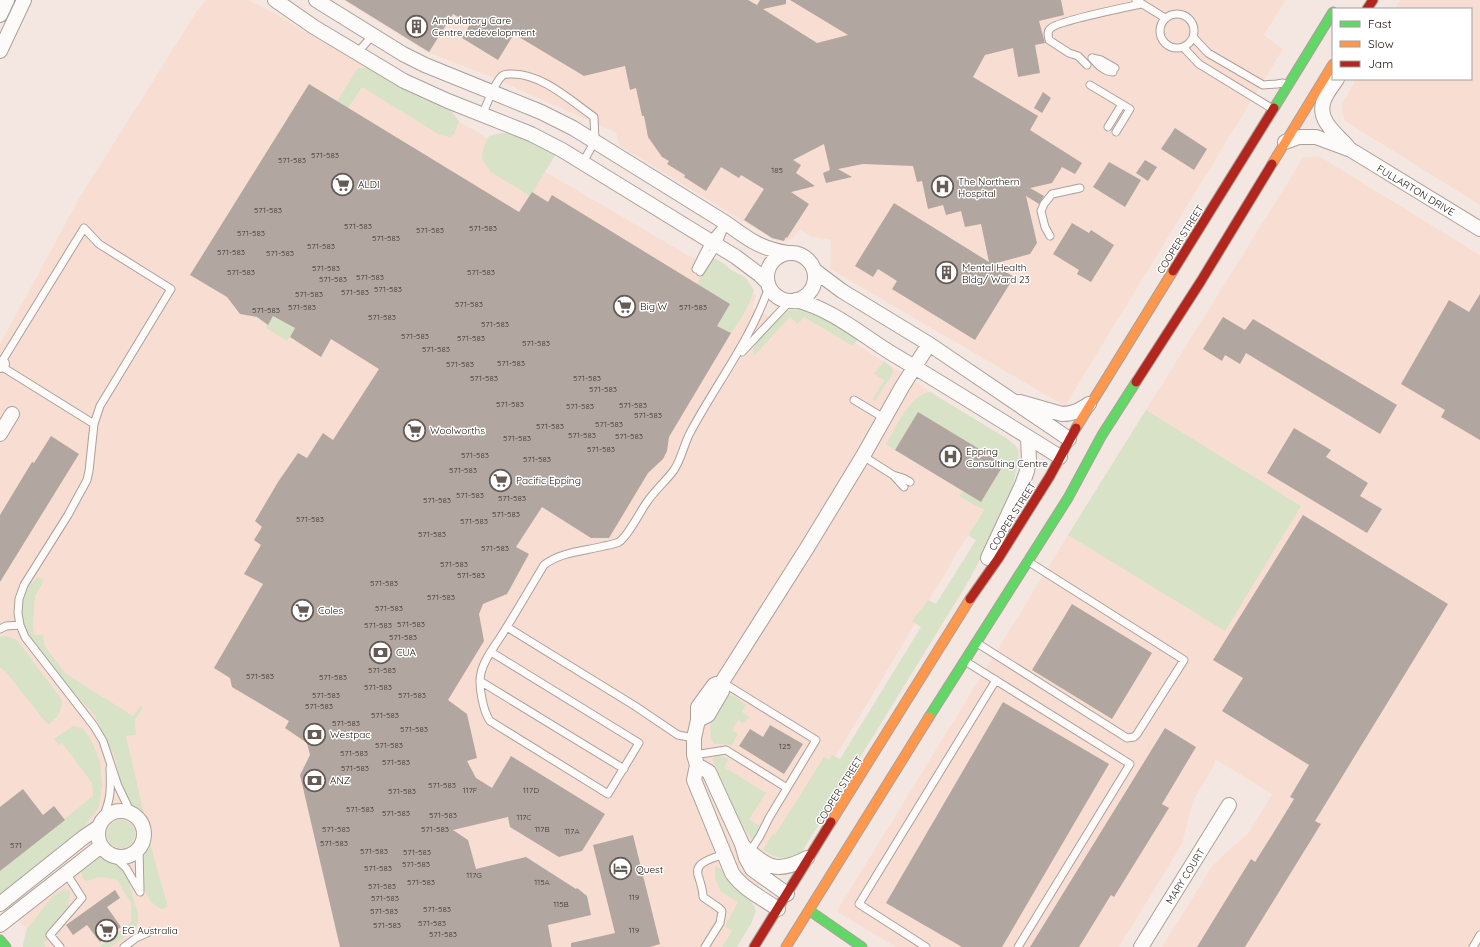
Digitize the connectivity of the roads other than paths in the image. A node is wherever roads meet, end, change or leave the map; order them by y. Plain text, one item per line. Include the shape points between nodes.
1 (8, 0) edge
2 (24, 0) edge
3 (276, 0) edge
4 (316, 0) edge
5 (1138, 2) edge
6 (1332, 13) edge
7 (0, 15) edge
8 (1165, 18) junction
9 (373, 35) junction
10 (1193, 37) junction
11 (1183, 47) junction
12 (0, 51) edge
13 (360, 56) junction
14 (1087, 65) dead end
15 (1332, 66) edge
16 (1336, 80) edge
17 (1290, 81) junction
18 (1090, 85) dead end
19 (492, 92) junction
20 (1313, 97) junction
21 (1122, 104) junction
22 (1294, 108) dead end
23 (1277, 110) junction
24 (482, 114) junction
25 (1108, 127) dead end
26 (1116, 132) dead end
27 (595, 141) junction
28 (1285, 142) junction
29 (1351, 150) junction
30 (583, 162) junction
31 (1080, 188) dead end
32 (726, 223) junction
33 (1480, 229) edge
34 (1050, 236) dead end
35 (714, 243) junction
36 (787, 253) junction
37 (698, 270) dead end
38 (814, 270) junction
39 (768, 285) junction
40 (793, 301) junction
41 (929, 344) junction
42 (734, 361) junction
43 (1, 365) edge
44 (914, 367) junction
45 (1008, 398) junction
46 (854, 400) dead end
47 (1092, 402) junction
48 (12, 414) dead end
49 (884, 418) junction
50 (94, 424) junction
51 (0, 434) edge
52 (1028, 437) junction
53 (1082, 447) junction
54 (862, 456) junction
55 (1063, 458) junction
56 (893, 476) junction
57 (910, 482) dead end
58 (904, 487) dead end
59 (1028, 560) junction
60 (971, 597) junction
61 (20, 625) junction
62 (507, 627) junction
63 (0, 629) edge
64 (976, 642) junction
65 (491, 652) junction
66 (964, 660) junction
67 (996, 680) junction
68 (480, 681) junction
69 (722, 682) junction
70 (694, 738) junction
71 (109, 758) junction
72 (695, 760) junction
73 (624, 769) junction
74 (787, 788) junction
75 (1229, 805) dead end
76 (131, 813) junction
77 (100, 824) junction
78 (139, 848) junction
79 (106, 851) junction
80 (746, 851) junction
81 (724, 854) junction
82 (811, 856) junction
83 (66, 873) junction
84 (790, 896) junction
85 (0, 904) edge
86 (807, 908) junction
87 (781, 910) junction
88 (0, 925) edge
89 (149, 932) dead end
90 (1480, 935) edge
91 (0, 940) edge
92 (6, 947) edge
93 (60, 947) edge
94 (124, 947) edge
95 (705, 947) edge
96 (754, 947) edge
97 (786, 947) edge
98 (862, 947) edge
99 (926, 947) edge
100 (1018, 947) edge
101 (1142, 947) edge
102 (1472, 947) edge

1 - 7 street
2 - 12 street
3 - 13 street
4 - 9 street
5 - 8 lane
5 - 14 lane via 1051,28 1048,32 1049,40 1078,56
6 - 17 main road, COOPER STREET
8 - 10 lane via 1174,14 1189,18 1194,27
8 - 11 lane via 1160,31 1163,40 1172,47
9 - 13 lane
9 - 19 street via 425,65
10 - 11 lane
10 - 17 lane via 1208,53 1263,85
11 - 23 lane via 1199,64
13 - 24 street via 404,81
15 - 20 main road, COOPER STREET
16 - 29 street, FULLARTON DRIVE via 1323,104 1323,114 1327,125
17 - 23 main road, COOPER STREET
18 - 21 lane
19 - 24 lane
19 - 27 street via 541,112
19 - 27 lane via 505,74 530,76 542,81 594,117
20 - 22 main road
20 - 28 main road, COOPER STREET
21 - 25 lane
21 - 26 lane via 1130,109
23 - 47 main road, COOPER STREET
24 - 30 street via 531,134
27 - 30 lane
27 - 32 street
28 - 29 street, FULLARTON DRIVE via 1299,137 1316,137
28 - 53 main road, COOPER STREET via 1201,281
29 - 33 street, FULLARTON DRIVE
30 - 35 street
31 - 34 lane via 1052,194 1044,204 1041,211
32 - 35 lane
32 - 36 street via 760,246
35 - 37 lane
35 - 39 street via 748,266
36 - 38 street via 803,256
36 - 39 street via 773,260 767,275
38 - 40 street via 814,283 811,289 802,298
38 - 41 street via 842,291
39 - 40 street via 777,297
39 - 42 lane via 761,309
40 - 42 lane
40 - 44 street via 811,304 839,318
41 - 44 street
41 - 45 street
42 - 62 lane via 691,430 674,470 653,492 625,536 616,543 568,554 548,562
43 - 50 lane
43 - 50 lane via 84,228 99,244 171,289 100,406
44 - 49 street
44 - 52 street
45 - 47 street via 1062,414 1077,411
45 - 53 street
46 - 49 lane
47 - 53 main road, COOPER STREET
48 - 51 street
49 - 54 street
50 - 61 lane via 87,480 24,585 18,613
52 - 55 street
52 - 60 street via 1029,460 1022,485
53 - 55 main road, COOPER STREET
53 - 59 main road, COOPER STREET via 1080,469 1068,498
54 - 56 lane
54 - 69 street via 808,548
55 - 60 main road, COOPER STREET
56 - 57 lane
56 - 58 lane
59 - 64 main road, COOPER STREET
59 - 64 lane via 1184,660 1137,734 1127,738
60 - 82 main road, COOPER STREET
61 - 63 lane
61 - 71 lane via 25,637 94,726
62 - 65 lane
62 - 70 lane via 678,735
64 - 66 main road, COOPER STREET
65 - 68 lane via 482,668
65 - 73 lane via 639,743
66 - 67 lane
66 - 86 main road, COOPER STREET
67 - 99 lane via 859,904
67 - 100 lane via 1130,764
68 - 73 lane
68 - 73 lane via 490,721 608,794
69 - 70 street via 722,691 708,715 698,720
69 - 74 lane via 816,740
70 - 72 street
71 - 76 lane via 118,786
71 - 77 lane via 108,805
72 - 74 lane via 726,750
72 - 80 street via 709,772
72 - 81 street via 694,780
74 - 80 lane via 760,836
75 - 101 street, MARY COURT
76 - 77 street via 111,813 105,816
76 - 78 street via 137,817 144,829
77 - 79 street via 98,840
77 - 85 street
78 - 79 street via 133,853 119,857
78 - 79 lane via 140,892 126,868
79 - 83 street
80 - 82 street via 757,859 780,868 792,866
80 - 84 street via 752,869
81 - 87 street via 738,881
81 - 95 lane via 700,864 697,869 703,897 722,911 720,923
82 - 84 main road, COOPER STREET
83 - 88 street
83 - 93 lane via 82,898 50,935
84 - 87 main road, COOPER STREET
86 - 97 main road, COOPER STREET
86 - 98 main road
87 - 96 main road, COOPER STREET
89 - 94 lane
90 - 102 lane
91 - 92 main road

